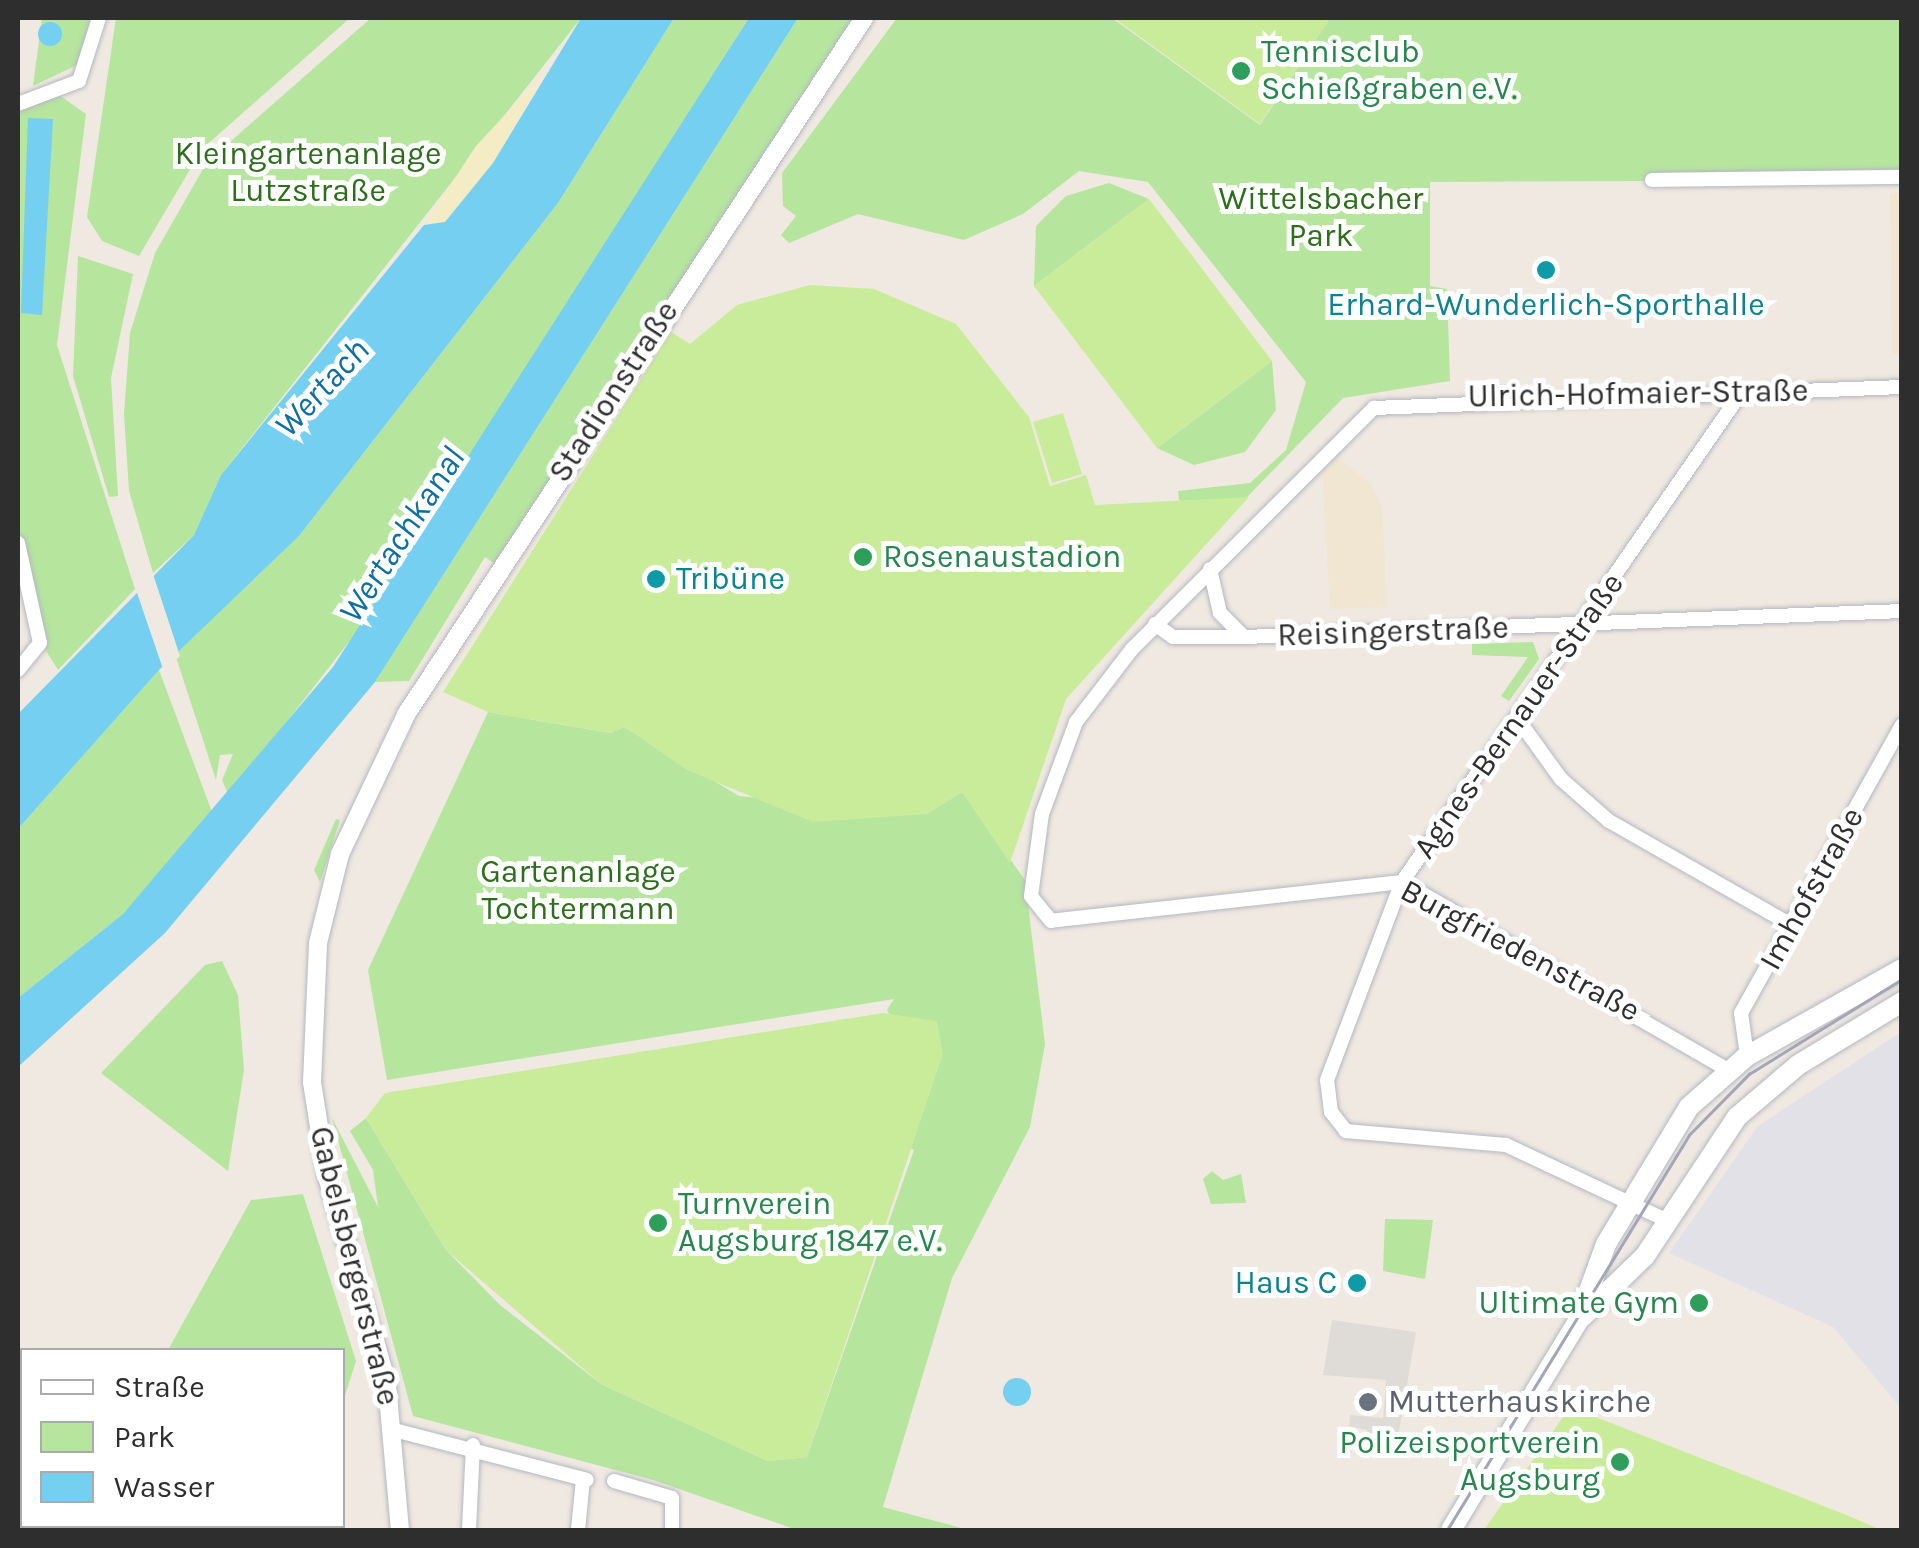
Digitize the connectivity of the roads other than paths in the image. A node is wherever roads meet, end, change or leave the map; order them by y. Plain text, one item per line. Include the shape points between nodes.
1 (99, 18) edge
2 (864, 18) edge
3 (18, 104) edge
4 (1902, 176) edge
5 (1652, 180) dead end
6 (1902, 387) edge
7 (1741, 393) junction
8 (18, 543) edge
9 (1210, 569) junction
10 (1902, 612) edge
11 (1583, 621) junction
12 (1155, 624) junction
13 (1244, 637) junction
14 (18, 670) edge
15 (1517, 718) junction
16 (1902, 725) edge
17 (375, 772) joint
18 (1402, 882) junction
19 (1793, 926) junction
20 (1902, 969) edge
21 (1902, 1002) edge
22 (1747, 1056) junction
23 (1728, 1070) junction
24 (1630, 1200) junction
25 (1666, 1220) junction
26 (1578, 1321) junction
27 (394, 1430) junction
28 (473, 1445) junction
29 (614, 1480) dead end
30 (400, 1530) edge
31 (468, 1530) edge
32 (578, 1530) edge
33 (672, 1530) edge
34 (1451, 1530) edge

1 - 3 street via 79,81
2 - 17 street, Stadionstraße via 721,225
4 - 5 street
6 - 7 street, Ulrich-Hofmaier-Straße
7 - 9 street, Ulrich-Hofmaier-Straße via 1374,408
7 - 11 street, Agnes-Bernauer-Straße
8 - 14 street via 40,643
9 - 12 street
9 - 13 street, Reisingerstraße via 1220,613
10 - 11 street, Reisingerstraße
11 - 13 street, Reisingerstraße
11 - 15 street, Agnes-Bernauer-Straße
12 - 13 street, Reisingerstraße via 1173,637
12 - 18 street, Burgfriedenstraße via 1085,708 1054,774 1032,896 1036,912 1060,922
15 - 18 street, Agnes-Bernauer-Straße
15 - 19 street via 1561,778 1609,821
16 - 19 street, Imhofstraße
17 - 27 street, Gabelsbergerstraße via 324,914 312,1063 328,1177
18 - 23 street, Burgfriedenstraße
18 - 24 street, Agnes-Bernauer-Straße via 1332,1057 1328,1097 1346,1131 1506,1145
19 - 22 street, Imhofstraße via 1741,1013
20 - 22 main road
21 - 25 main road via 1758,1097 1697,1165
22 - 23 main road
23 - 24 main road via 1660,1146
24 - 25 street
24 - 26 main road
25 - 26 main road via 1645,1256
26 - 34 main road
27 - 28 street
27 - 30 street, Gabelsbergerstraße
28 - 31 street
28 - 32 street via 585,1480
29 - 33 street via 672,1498

